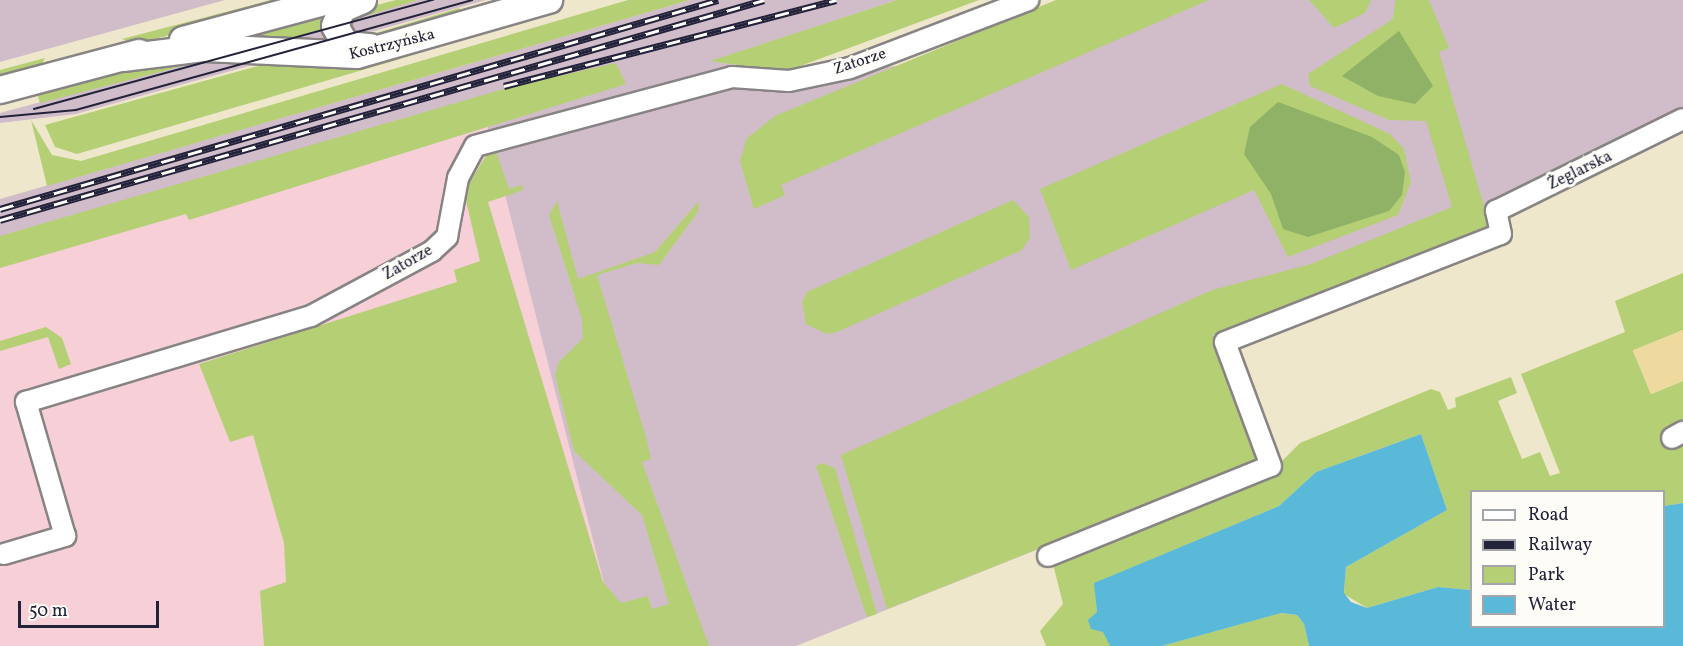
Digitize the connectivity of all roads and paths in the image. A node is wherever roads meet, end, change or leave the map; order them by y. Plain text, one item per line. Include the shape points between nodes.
1 (331, 0) edge
2 (363, 0) edge
3 (549, 0) edge
4 (1028, 0) edge
5 (405, 44) junction
6 (123, 58) junction
7 (0, 90) edge
8 (1683, 119) edge
9 (4, 554) dead end
10 (1048, 556) dead end

1 - 6 main road, Kostrzyńska
2 - 5 main road via 338,14 340,40 353,47
3 - 5 main road, Kostrzyńska
4 - 9 street, Zatorze via 850,68 789,81 732,77 475,146 458,178 447,237 432,251 311,316 26,402 65,536
5 - 6 main road, Kostrzyńska via 341,57 205,48
6 - 7 main road, Kostrzyńska
8 - 10 street, Żeglarska via 1496,212 1501,234 1225,342 1271,466

